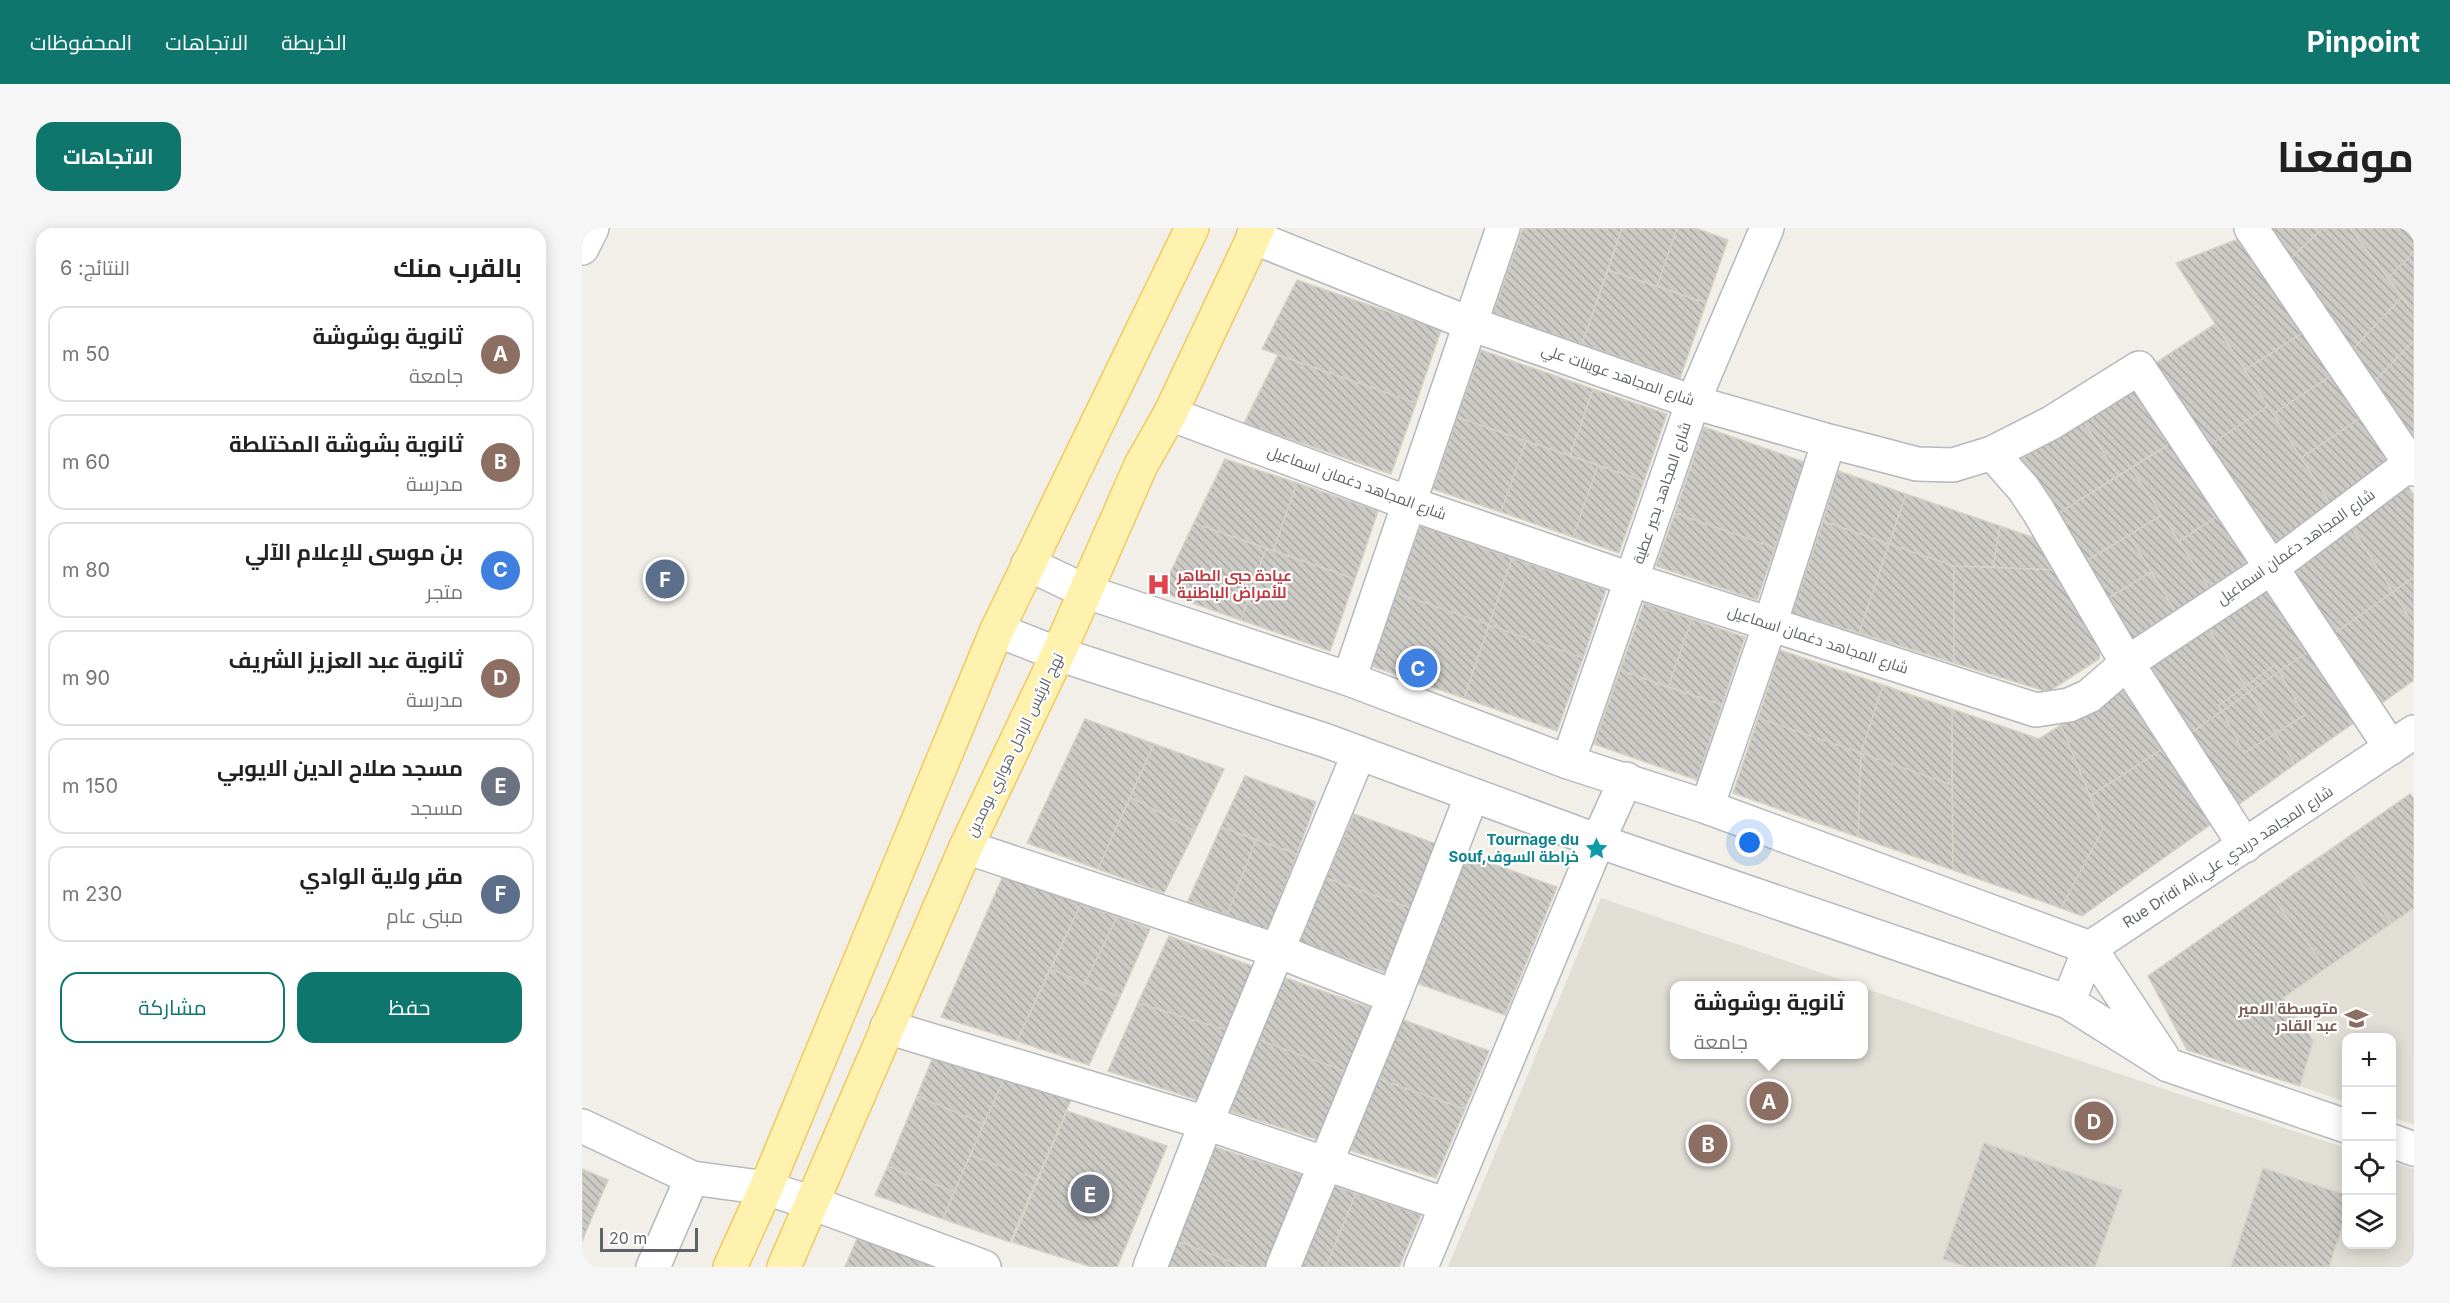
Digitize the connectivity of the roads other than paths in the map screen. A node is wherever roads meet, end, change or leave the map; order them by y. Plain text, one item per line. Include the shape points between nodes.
1 (1192, 228) edge
2 (1503, 228) edge
3 (2251, 228) edge
4 (1761, 230) edge
5 (1256, 233) edge
6 (1471, 324) junction
7 (1693, 402) junction
8 (1170, 414) junction
9 (1829, 441) junction
10 (1992, 453) junction
11 (2413, 465) edge
12 (1408, 503) junction
13 (1028, 564) junction
14 (2271, 568) junction
15 (1633, 580) junction
16 (1087, 592) junction
17 (1770, 624) junction
18 (997, 630) junction
19 (1058, 654) junction
20 (2127, 663) junction
21 (1349, 679) junction
22 (2402, 740) edge
23 (1359, 753) junction
24 (1568, 762) junction
25 (1626, 779) junction
26 (1472, 795) junction
27 (1707, 807) junction
28 (1598, 841) junction
29 (2245, 846) junction
30 (966, 847) junction
31 (2090, 948) junction
32 (1278, 951) junction
33 (1394, 997) junction
34 (2068, 1002) junction
35 (887, 1027) junction
36 (2168, 1065) junction
37 (1206, 1123) junction
38 (2342, 1125) edge
39 (582, 1126) edge
40 (2396, 1143) edge
41 (2414, 1149) edge
42 (1326, 1164) junction
43 (692, 1178) junction
44 (766, 1188) junction
45 (812, 1203) junction
46 (1447, 1205) junction
47 (653, 1267) edge
48 (730, 1267) edge
49 (784, 1267) edge
50 (984, 1267) edge
51 (1150, 1267) edge
52 (1283, 1267) edge
53 (1421, 1267) edge

1 - 13 main road
2 - 6 street
3 - 11 street
4 - 7 street, شارع المجاهد بحير عطية
5 - 6 street, شارع المجاهد عوينات علي
5 - 8 main road, نهج الرئيس الراحل هواري بومدين
6 - 7 street, شارع المجاهد عوينات علي
6 - 12 street
7 - 9 street, شارع المجاهد عوينات علي
7 - 15 street, شارع المجاهد بحير عطية
8 - 12 street, شارع المجاهد دغمان اسماعيل
8 - 16 main road, نهج الرئيس الراحل هواري بومدين via 1141,465
9 - 10 street, شارع المجاهد عوينات علي via 1917,464 1953,465
9 - 17 street
10 - 14 street, شارع المجاهد عوينات علي via 2051,423 2139,368
10 - 20 street via 2039,512
11 - 14 street, شارع المجاهد دغمان اسماعيل
12 - 15 street, شارع المجاهد دغمان اسماعيل
12 - 21 street
13 - 16 street
13 - 18 main road
14 - 20 street, شارع المجاهد دغمان اسماعيل
14 - 22 street
15 - 17 street, شارع المجاهد دغمان اسماعيل
15 - 24 street, شارع المجاهد بحير عطية
16 - 19 main road, نهج الرئيس الراحل هواري بومدين
16 - 21 street
17 - 20 street, شارع المجاهد دغمان اسماعيل via 2036,710 2079,701
17 - 27 street
18 - 19 street
18 - 44 main road
19 - 23 street
19 - 30 main road, نهج الرئيس الراحل هواري بومدين
20 - 29 street
21 - 24 street
22 - 29 street, Rue Dridi Ali,شارع المجاهد دريدي علي
23 - 26 street
23 - 32 street
24 - 25 street
25 - 27 street
25 - 28 street
26 - 28 street
26 - 33 street
27 - 31 street
28 - 34 street
28 - 46 street
29 - 31 street, Rue Dridi Ali,شارع المجاهد دريدي علي
30 - 32 street
30 - 35 main road, نهج الرئيس الراحل هواري بومدين
31 - 34 street
31 - 36 street
32 - 33 street
32 - 37 street
33 - 42 street
34 - 36 street
35 - 37 street
35 - 45 main road, نهج الرئيس الراحل هواري بومدين
36 - 38 street
37 - 42 street
37 - 51 street
39 - 43 street
40 - 41 street
42 - 46 street
42 - 52 street
43 - 44 street
43 - 47 street
44 - 45 street
44 - 48 main road
45 - 49 main road, نهج الرئيس الراحل هواري بومدين
45 - 50 street
46 - 53 street

